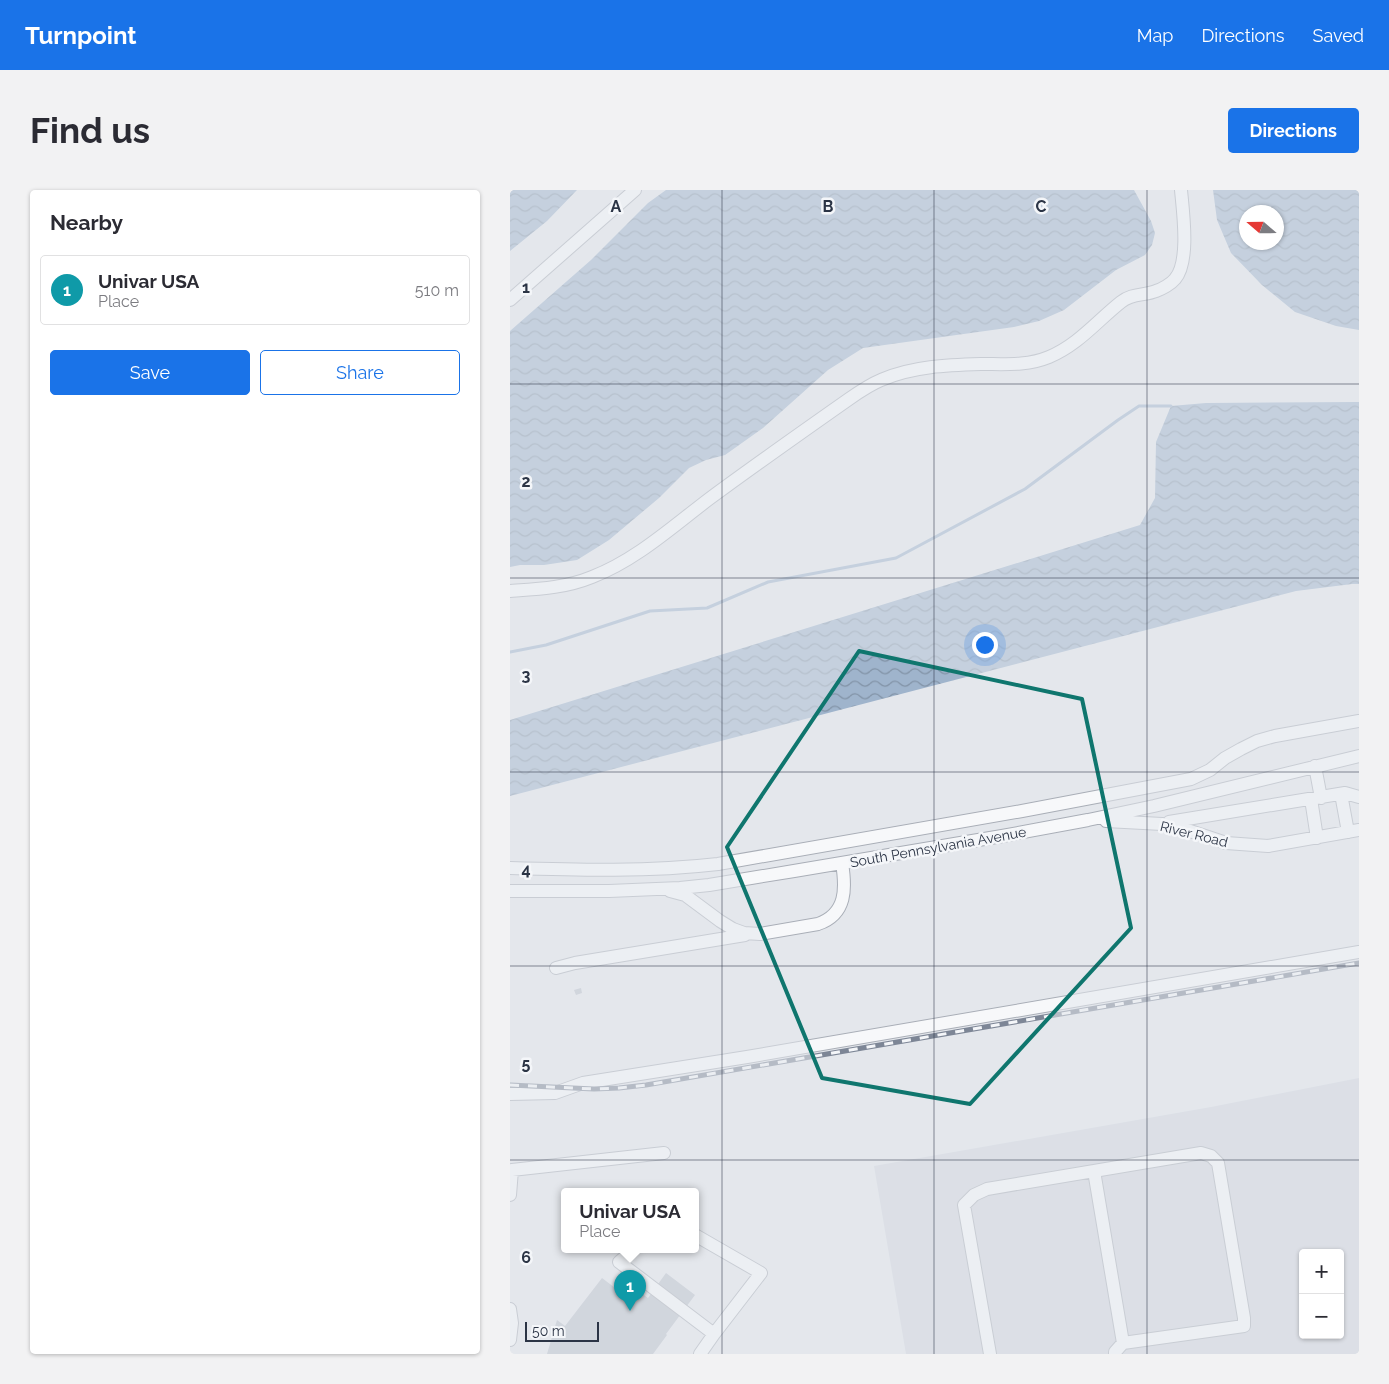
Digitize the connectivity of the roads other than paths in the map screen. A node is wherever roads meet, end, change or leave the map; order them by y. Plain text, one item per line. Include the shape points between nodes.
1 (634, 190) edge
2 (1182, 190) edge
3 (510, 300) edge
4 (510, 591) edge
5 (1359, 721) edge
6 (1359, 756) edge
7 (1315, 766) junction
8 (1359, 786) edge
9 (1343, 794) junction
10 (1359, 797) edge
11 (1316, 798) junction
12 (1088, 820) junction
13 (1162, 824) junction
14 (1353, 831) edge
15 (1317, 838) junction
16 (842, 863) junction
17 (510, 868) edge
18 (652, 890) junction
19 (510, 891) edge
20 (750, 934) junction
21 (1359, 952) edge
22 (556, 968) dead end
23 (510, 1094) edge
24 (664, 1153) dead end
25 (1094, 1171) junction
26 (510, 1195) edge
27 (699, 1238) edge
28 (630, 1253) edge
29 (510, 1309) edge
30 (714, 1334) junction
31 (510, 1340) edge
32 (1123, 1343) junction
33 (700, 1354) edge
34 (990, 1354) edge
35 (1115, 1354) edge

1 - 3 street
2 - 4 street via 1184,257 1175,279 1156,291 1130,296 1122,301 1063,350 1015,365 940,367 882,379 849,399 610,569 592,578 552,588
5 - 17 street via 1257,741 1191,779 718,864 645,870
6 - 7 street, South Pennsylvania Avenue
7 - 11 street
7 - 12 street, South Pennsylvania Avenue
8 - 9 street
9 - 10 street
9 - 11 street
9 - 14 street
11 - 13 street
11 - 15 street
12 - 13 street, River Road
12 - 16 street, South Pennsylvania Avenue
13 - 15 street, River Road via 1226,843 1244,845 1268,846
14 - 15 street, River Road
16 - 18 street, South Pennsylvania Avenue via 709,885
16 - 20 street via 844,895 837,911 826,921
18 - 19 street, South Pennsylvania Avenue
18 - 20 street via 685,895 733,929
20 - 22 street
21 - 23 street via 583,1083 554,1094
24 - 26 street via 512,1170
25 - 32 street
25 - 32 street via 1201,1153 1218,1163 1220,1173 1244,1326
25 - 34 street via 987,1189 964,1205
27 - 30 street via 761,1273
28 - 30 street via 619,1262
29 - 31 street
30 - 33 street
32 - 35 street

